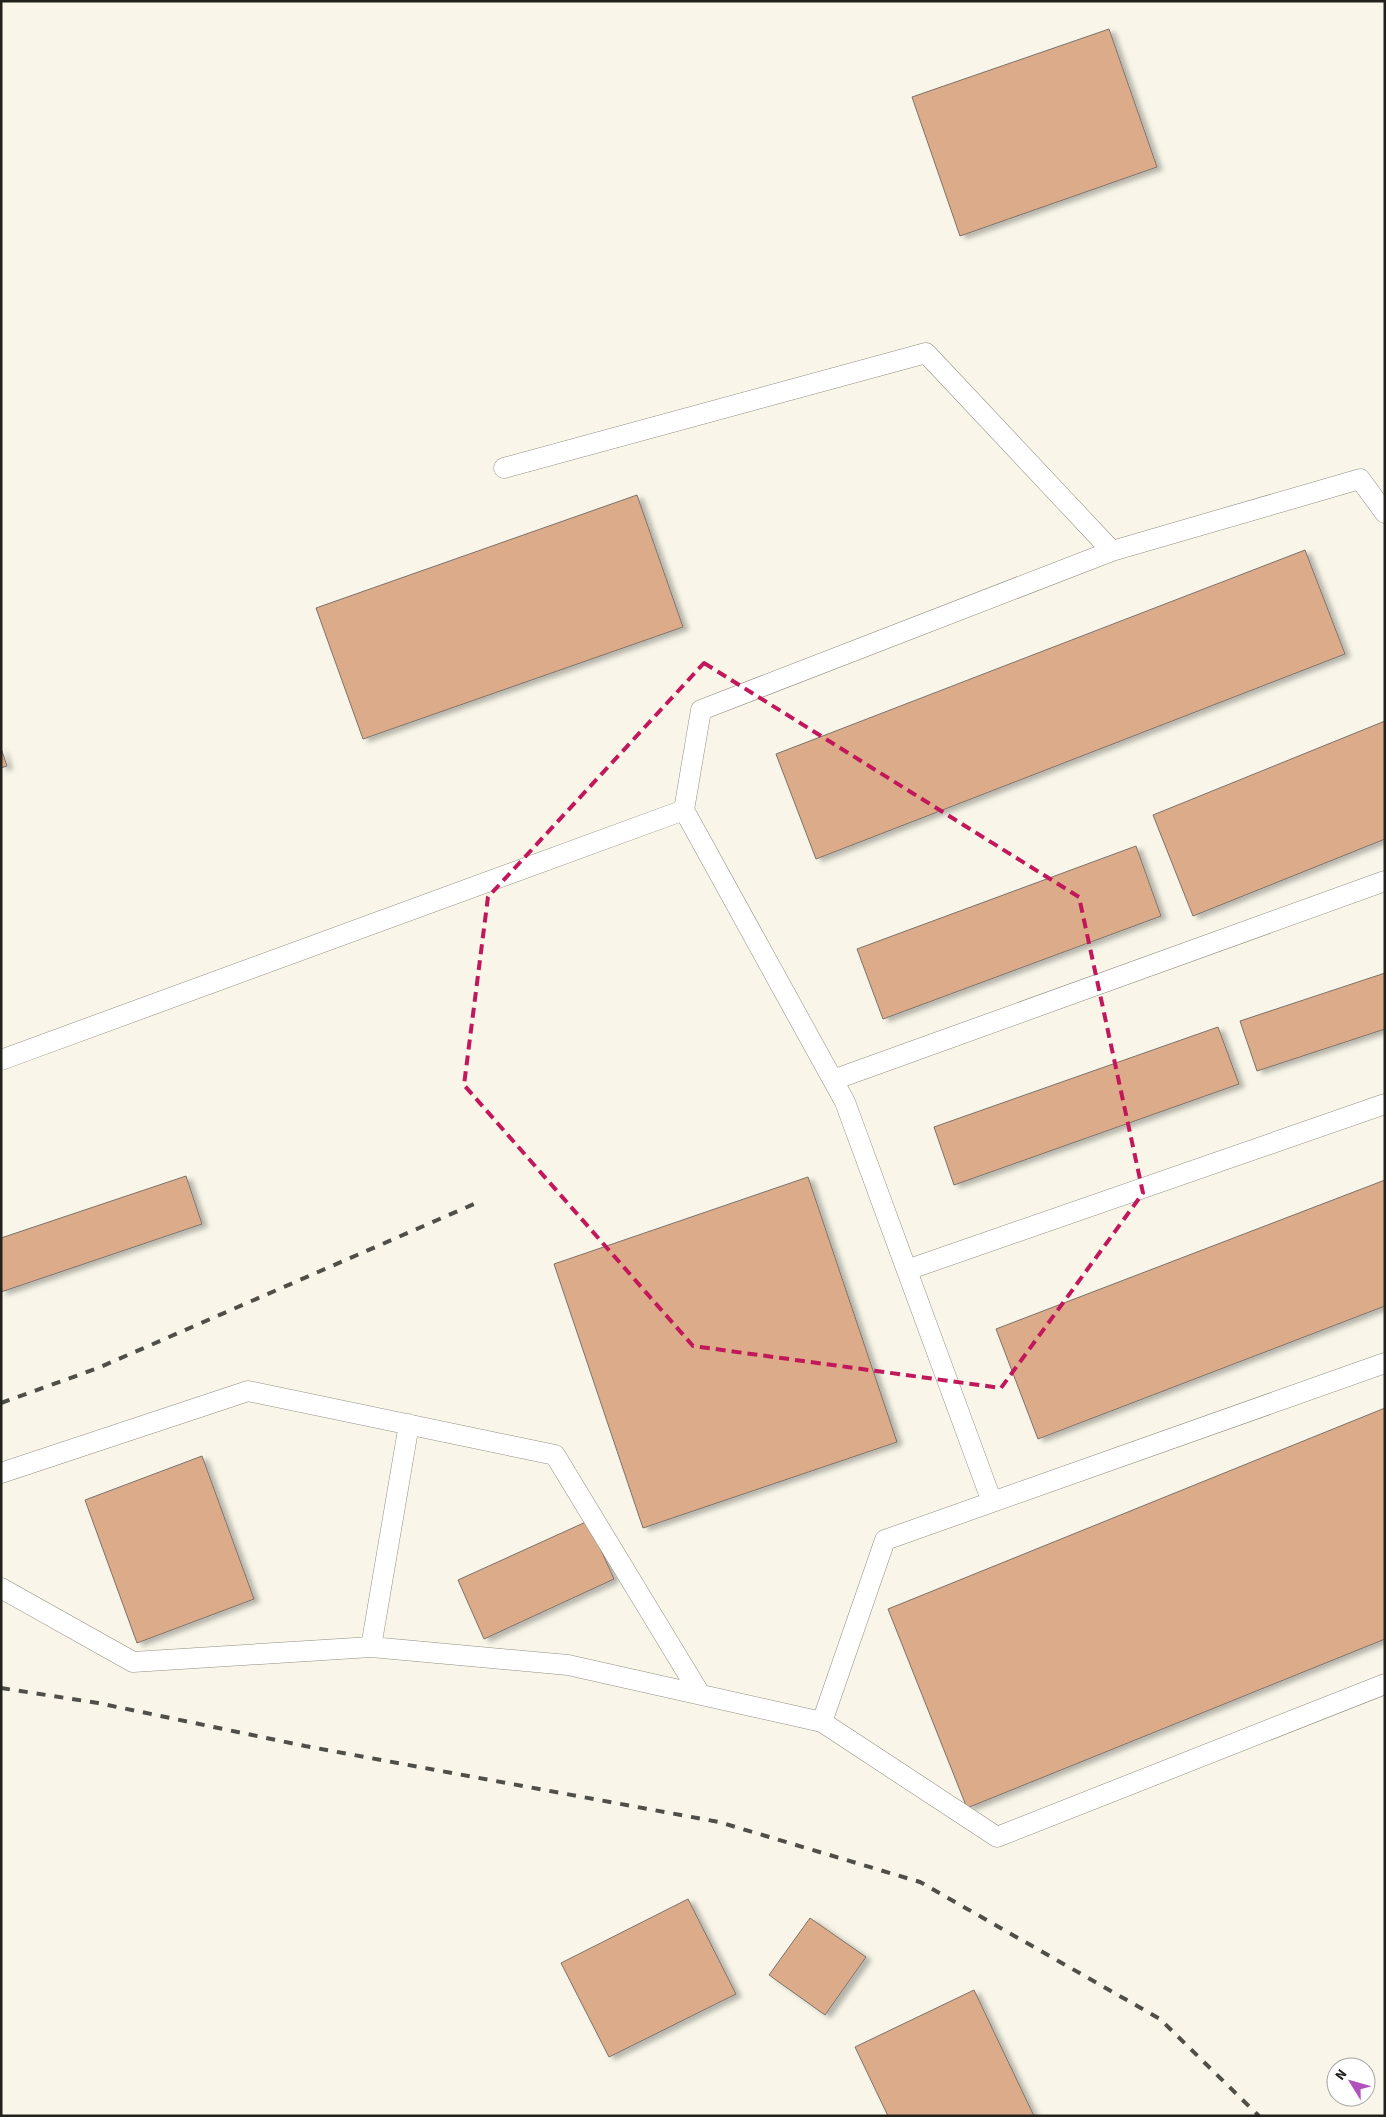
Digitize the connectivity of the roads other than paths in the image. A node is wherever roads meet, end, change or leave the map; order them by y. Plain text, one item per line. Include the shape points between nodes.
1 (504, 468) dead end
2 (1385, 513) edge
3 (1112, 551) junction
4 (684, 810) junction
5 (1385, 881) edge
6 (1, 1060) edge
7 (832, 1080) junction
8 (1385, 1104) edge
9 (907, 1270) junction
10 (1385, 1363) edge
11 (408, 1424) junction
12 (1, 1473) edge
13 (992, 1502) junction
14 (1, 1588) edge
15 (371, 1647) junction
16 (1385, 1684) edge
17 (700, 1694) junction
18 (822, 1722) junction

1 - 3 lane via 926,354
2 - 3 lane via 1360,479
3 - 4 lane via 701,710
4 - 6 lane
4 - 7 lane
5 - 7 lane
7 - 9 lane via 845,1102
8 - 9 lane
9 - 13 lane
10 - 13 lane
11 - 12 lane via 248,1391
11 - 15 lane
11 - 17 lane via 555,1455
13 - 18 lane via 885,1540
14 - 15 lane via 133,1662
15 - 17 lane via 568,1664
16 - 18 lane via 997,1837
17 - 18 lane

